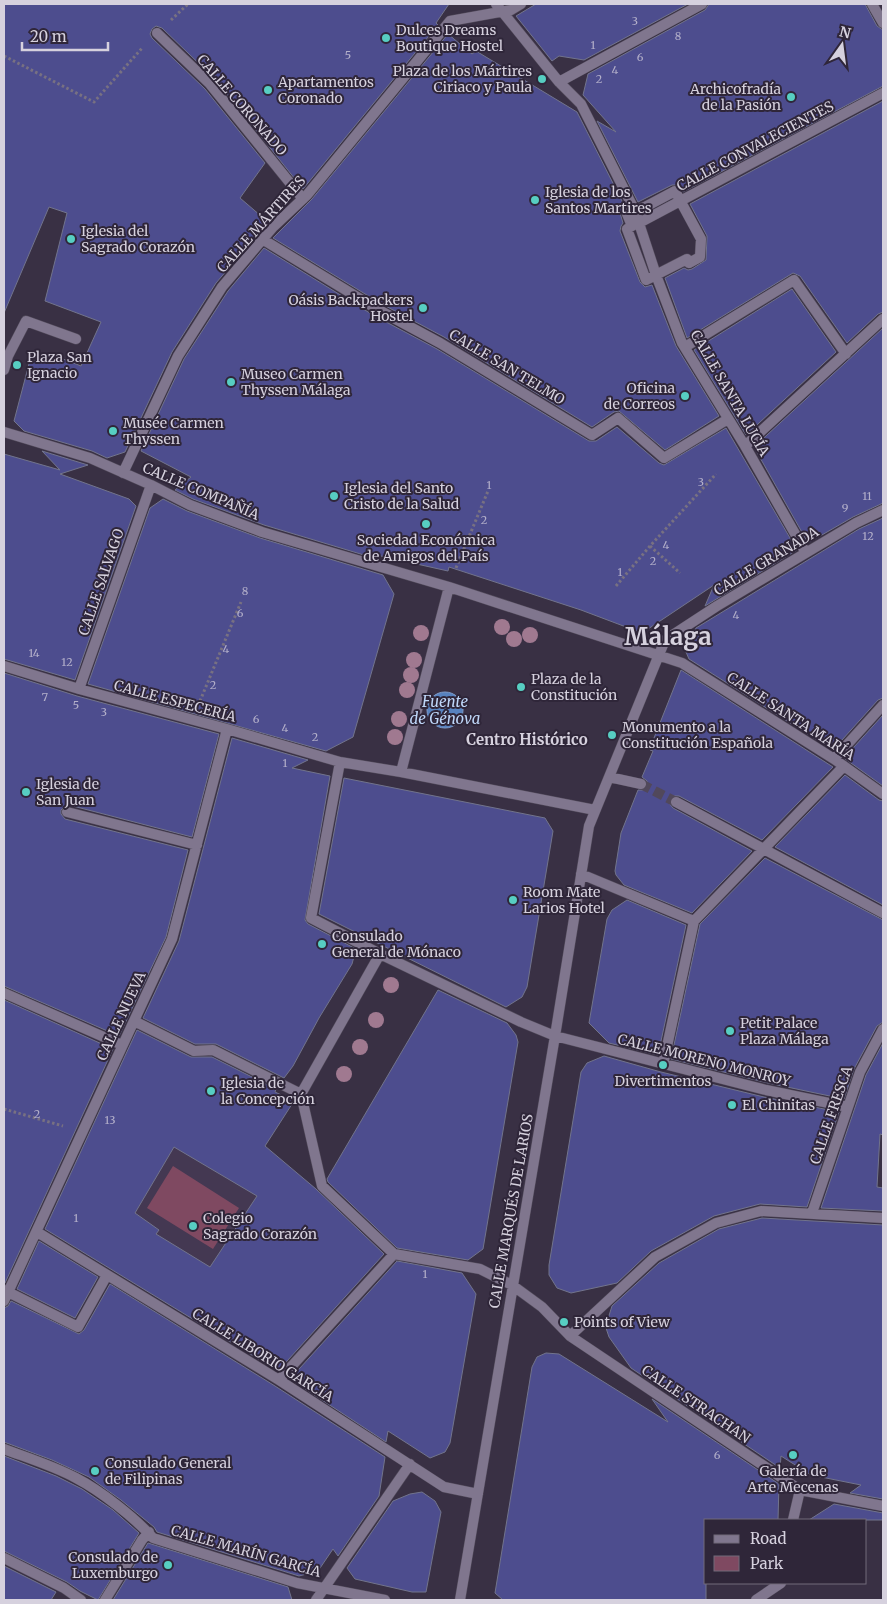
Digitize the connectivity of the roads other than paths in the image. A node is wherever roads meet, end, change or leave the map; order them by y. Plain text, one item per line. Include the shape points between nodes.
1 (521, 4) edge
2 (702, 4) edge
3 (872, 4) edge
4 (503, 9) edge
5 (883, 23) edge
6 (157, 32) road end
7 (559, 82) junction
8 (883, 93) edge
9 (303, 199) junction
10 (681, 201) junction
11 (635, 211) junction
12 (639, 223) junction
13 (262, 239) junction
14 (656, 275) junction
15 (883, 319) edge
16 (76, 339) dead end
17 (685, 347) junction
18 (846, 354) junction
19 (4, 370) edge
20 (728, 420) junction
21 (4, 432) edge
22 (745, 446) junction
23 (123, 473) junction
24 (151, 485) junction
25 (883, 510) edge
26 (806, 553) junction
27 (449, 588) junction
28 (665, 640) joint
29 (659, 656) junction
30 (4, 666) edge
31 (79, 689) junction
32 (883, 704) edge
33 (227, 729) junction
34 (834, 759) junction
35 (340, 762) junction
36 (844, 766) junction
37 (401, 772) junction
38 (609, 777) junction
39 (641, 784) tunnel mouth
40 (883, 794) edge
41 (676, 802) tunnel mouth
42 (595, 810) junction
43 (67, 812) dead end
44 (197, 845) junction
45 (763, 848) junction
46 (581, 874) junction
47 (883, 913) edge
48 (694, 921) junction
49 (380, 954) junction
50 (4, 993) edge
51 (134, 1021) junction
52 (883, 1029) edge
53 (555, 1036) junction
54 (122, 1046) junction
55 (663, 1064) junction
56 (301, 1094) junction
57 (848, 1107) junction
58 (812, 1213) junction
59 (883, 1218) edge
60 (37, 1232) junction
61 (394, 1254) junction
62 (107, 1275) junction
63 (512, 1285) junction
64 (5, 1294) edge
65 (570, 1336) junction
66 (279, 1380) junction
67 (4, 1449) edge
68 (410, 1464) junction
69 (800, 1490) junction
70 (478, 1494) junction
71 (883, 1506) edge
72 (794, 1519) edge
73 (149, 1532) junction
74 (4, 1558) edge
75 (779, 1584) edge
76 (324, 1588) junction
77 (81, 1600) edge
78 (106, 1600) edge
79 (316, 1600) edge
80 (386, 1600) edge
81 (460, 1600) edge
82 (756, 1600) edge

1 - 4 street
2 - 7 street
3 - 5 street
4 - 7 street, CALLE SANTA LUCÍA
4 - 9 street, CALLE MÁRTIRES via 450,21
6 - 9 street, CALLE CORONADO via 210,84
7 - 11 street, CALLE SANTA LUCÍA via 581,104
8 - 10 street, CALLE CONVALECIENTES
9 - 13 street, CALLE MÁRTIRES
10 - 11 street via 675,192
10 - 12 street, CALLE CONVALECIENTES
10 - 14 street via 701,239 700,257 689,263 687,259
11 - 12 street, CALLE SANTA LUCÍA
11 - 14 street via 627,214 632,226 626,229 646,280
12 - 14 street, CALLE SANTA LUCÍA
13 - 20 street, CALLE SAN TELMO via 592,435 618,418 664,458
13 - 23 street, CALLE MÁRTIRES via 222,287 178,356
14 - 17 street, CALLE SANTA LUCÍA
15 - 18 street
16 - 19 street via 26,321
17 - 18 street via 794,280
17 - 20 street, CALLE SANTA LUCÍA
18 - 22 street
20 - 22 street, CALLE SANTA LUCÍA
21 - 23 street, CALLE COMPAÑÍA via 90,458
22 - 26 street, CALLE SANTA LUCÍA
23 - 24 street, CALLE COMPAÑÍA
24 - 27 street, CALLE COMPAÑÍA via 190,505 262,532
24 - 31 street, CALLE SALVAGO
25 - 26 street, CALLE GRANADA
26 - 28 street, CALLE GRANADA
27 - 29 street, CALLE SANTA MARÍA
27 - 37 street
28 - 29 street, CALLE MARQUÉS DE LARIOS
29 - 34 street, CALLE SANTA MARÍA via 682,664
29 - 38 street, CALLE MARQUÉS DE LARIOS
30 - 31 street, CALLE ESPECERÍA
31 - 33 street, CALLE ESPECERÍA
32 - 34 street
33 - 35 street, CALLE ESPECERÍA
33 - 44 street, CALLE NUEVA
34 - 36 street, CALLE SANTA MARÍA
35 - 37 street, CALLE ESPECERÍA
35 - 49 street, CALLE MORENO MONROY via 311,918
36 - 40 street, CALLE SANTA MARÍA
36 - 45 street
37 - 42 street, CALLE ESPECERÍA
38 - 39 street
38 - 42 street, CALLE MARQUÉS DE LARIOS
41 - 45 street
42 - 46 street, CALLE MARQUÉS DE LARIOS
43 - 44 street
44 - 51 street, CALLE NUEVA via 172,939
45 - 47 street
45 - 48 street
46 - 48 street
46 - 53 street, CALLE MARQUÉS DE LARIOS
48 - 55 street
49 - 53 street, CALLE MORENO MONROY
49 - 56 street
50 - 54 street
51 - 54 street, CALLE NUEVA
51 - 56 street via 194,1051 213,1050
52 - 57 street, CALLE FRESCA via 860,1072
53 - 55 street, CALLE MORENO MONROY
53 - 63 street, CALLE MARQUÉS DE LARIOS
54 - 60 street, CALLE NUEVA
55 - 57 street, CALLE MORENO MONROY
56 - 61 street via 322,1186
57 - 58 street, CALLE FRESCA
58 - 59 street
58 - 65 street via 761,1211 716,1223 655,1257
60 - 62 street, CALLE LIBORIO GARCÍA
60 - 64 street, CALLE NUEVA
61 - 63 street, CALLE STRACHAN via 480,1269
61 - 66 street
62 - 64 street via 78,1327
62 - 66 street, CALLE LIBORIO GARCÍA
63 - 65 street, CALLE STRACHAN via 542,1307
63 - 70 street, CALLE MARQUÉS DE LARIOS
65 - 69 street, CALLE STRACHAN
66 - 68 street, CALLE LIBORIO GARCÍA
67 - 73 street, CALLE MARÍN GARCÍA via 78,1478
68 - 70 street, CALLE LIBORIO GARCÍA via 444,1487
68 - 76 street
69 - 71 street, CALLE STRACHAN
69 - 72 street
70 - 81 street, CALLE MARQUÉS DE LARIOS
73 - 76 street, CALLE MARÍN GARCÍA via 153,1538 297,1583
73 - 78 street
74 - 77 street
75 - 82 street
76 - 79 street
76 - 80 street, CALLE MARÍN GARCÍA

